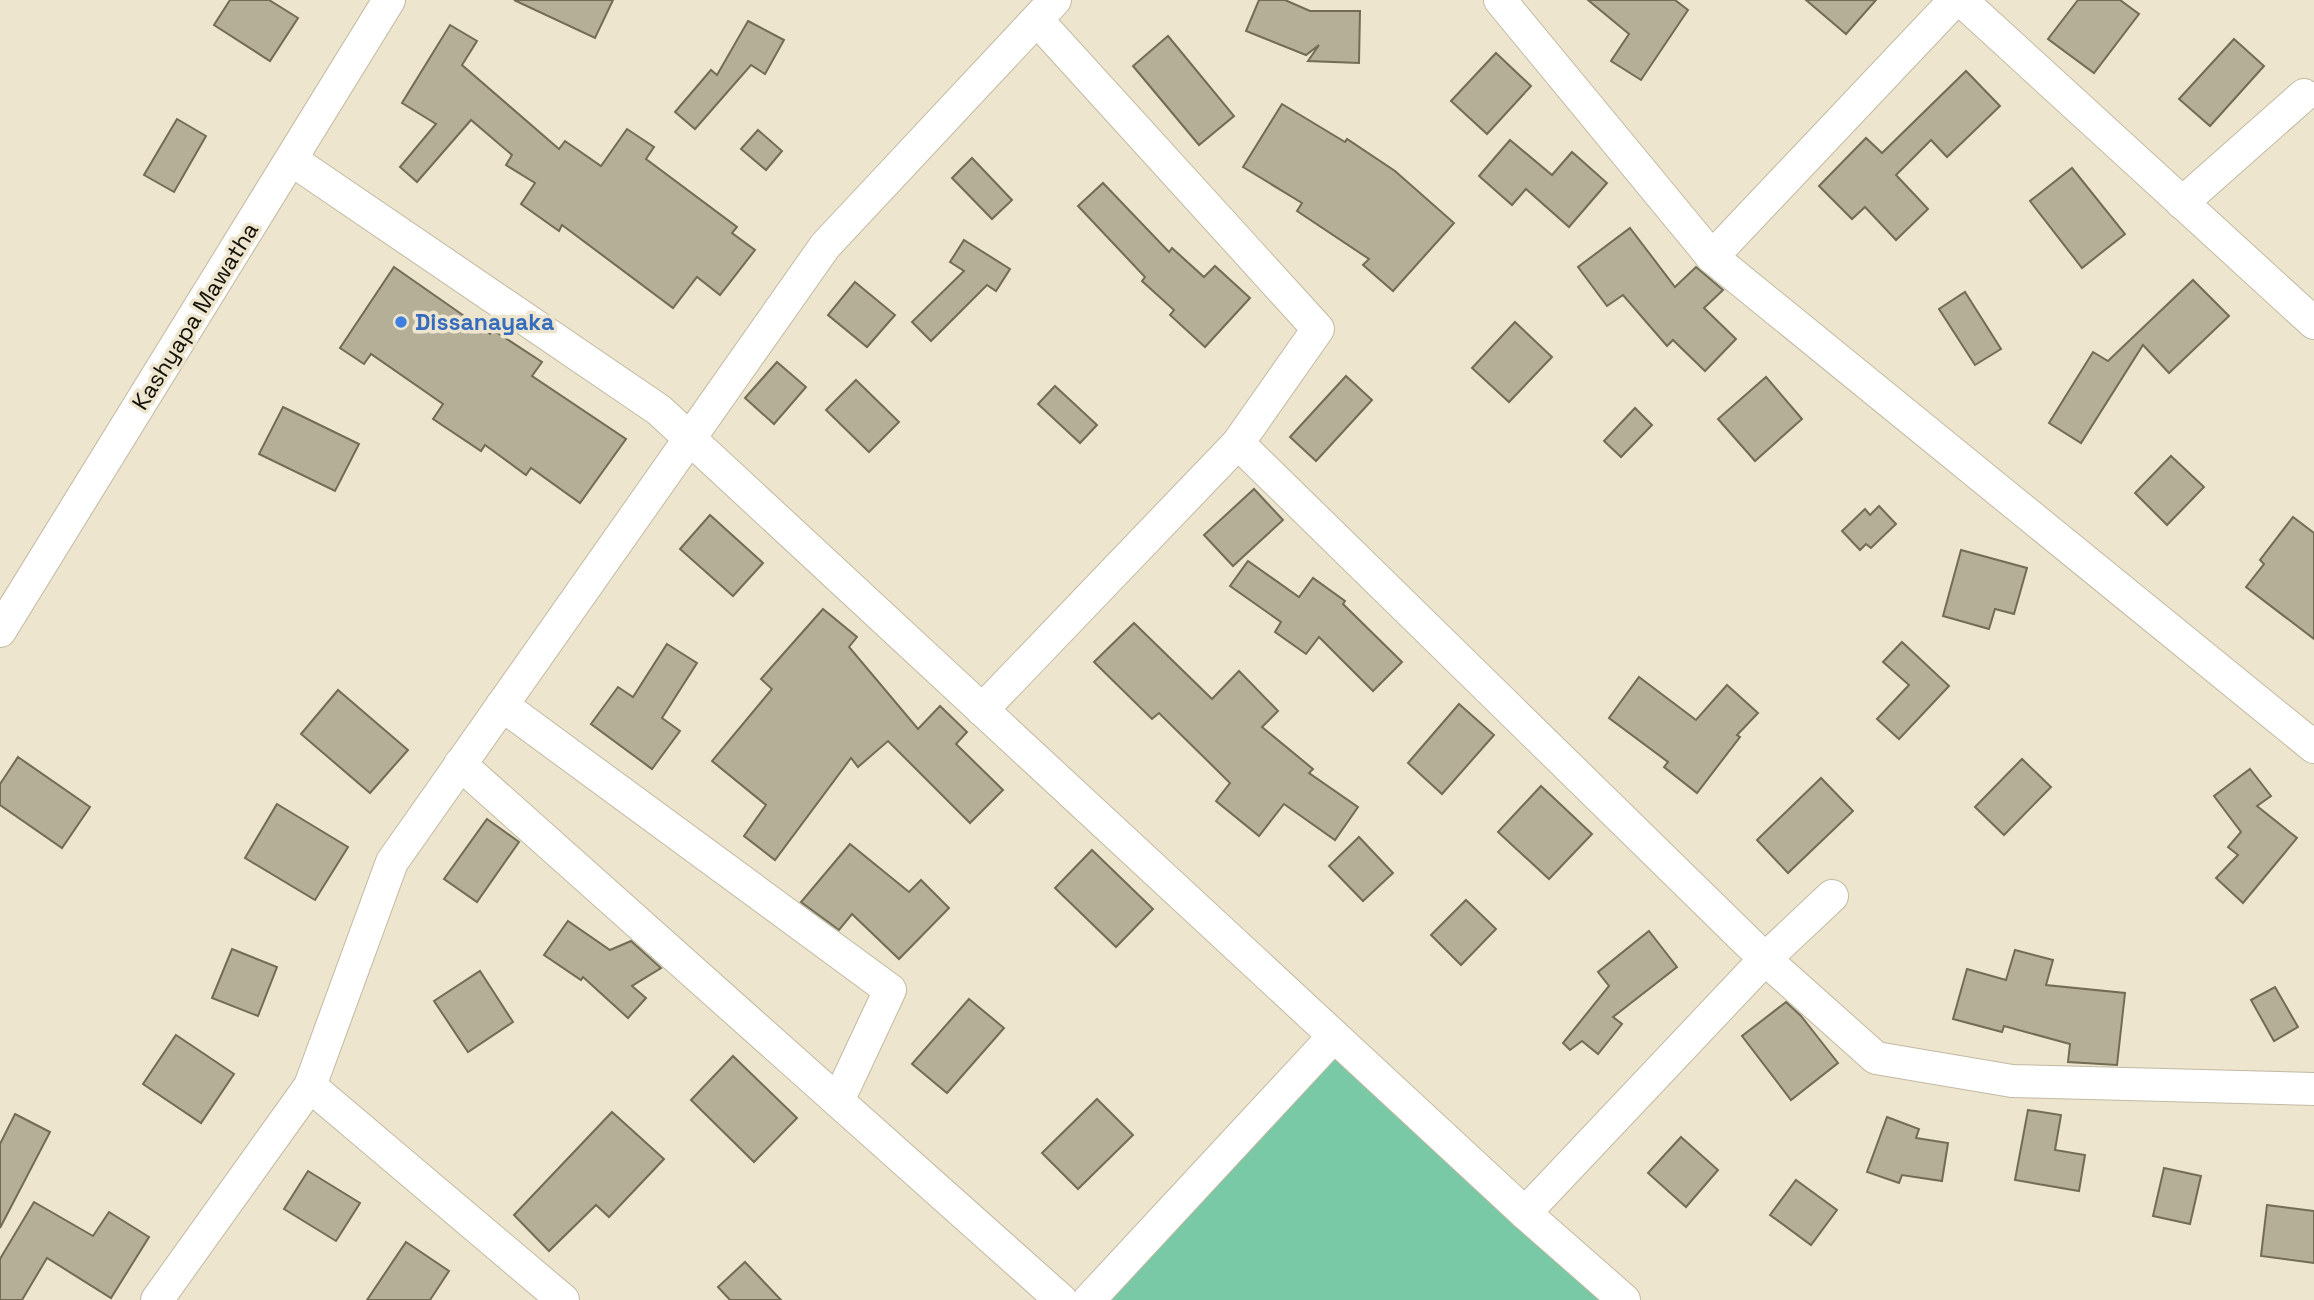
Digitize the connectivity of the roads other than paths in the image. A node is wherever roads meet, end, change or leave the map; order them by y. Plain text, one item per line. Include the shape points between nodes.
1 (390, 0) edge
2 (1500, 0) edge
3 (1955, 0) edge
4 (1961, 0) edge
5 (1046, 10) edge
6 (2311, 97) edge
7 (292, 160) junction
8 (2182, 203) junction
9 (1713, 257) junction
10 (2314, 323) edge
11 (689, 439) junction
12 (1238, 443) junction
13 (0, 631) edge
14 (502, 705) junction
15 (982, 710) junction
16 (2314, 747) edge
17 (460, 764) junction
18 (1832, 896) dead end
19 (1765, 959) junction
20 (1334, 1037) junction
21 (310, 1086) junction
22 (2314, 1090) edge
23 (838, 1101) junction
24 (1525, 1213) junction
25 (157, 1300) edge
26 (563, 1300) edge
27 (1060, 1300) edge
28 (1088, 1300) edge
29 (1624, 1300) edge

1 - 7 street, Kashyapa Mawatha
2 - 9 street
3 - 9 street
4 - 8 street
5 - 11 street via 825,246
5 - 12 street via 1318,329
6 - 8 street
7 - 11 street via 659,410
7 - 13 street, Kashyapa Mawatha
8 - 10 street
9 - 16 street
11 - 14 street
11 - 15 street
12 - 15 street
12 - 19 street
14 - 17 street
14 - 23 street via 890,990
15 - 20 street
17 - 21 street via 392,862
17 - 23 street
18 - 19 street
19 - 22 street via 1876,1058 2012,1081
19 - 24 street
20 - 24 street
20 - 28 street
21 - 25 street
21 - 26 street
23 - 27 street
24 - 29 street

